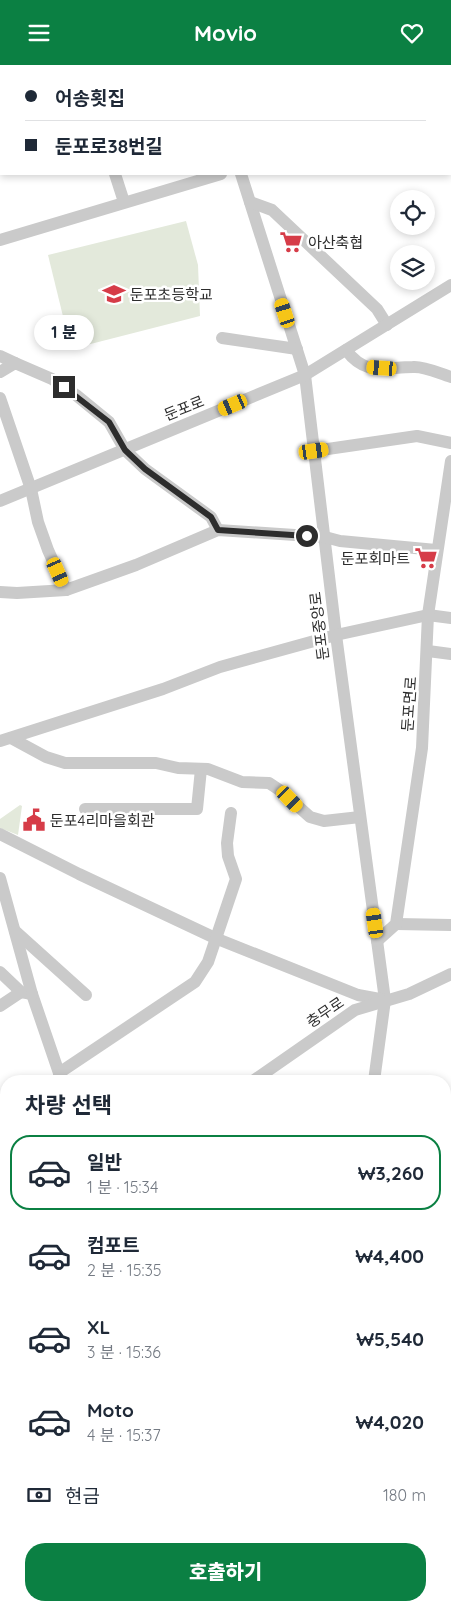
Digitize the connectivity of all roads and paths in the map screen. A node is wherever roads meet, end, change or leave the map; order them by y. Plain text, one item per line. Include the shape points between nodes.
1 (116, 175) edge
2 (218, 175) edge
3 (241, 175) edge
4 (124, 202) junction
5 (250, 202) junction
6 (0, 239) edge
7 (451, 285) edge
8 (387, 325) junction
9 (222, 338) dead end
10 (297, 349) junction
11 (346, 350) junction
12 (0, 356) edge
13 (15, 363) junction
14 (0, 372) edge
15 (305, 375) junction
16 (451, 377) edge
17 (0, 398) edge
18 (451, 443) edge
19 (125, 450) junction
20 (314, 451) junction
21 (451, 461) edge
22 (31, 489) junction
23 (0, 501) edge
24 (446, 522) edge
25 (218, 530) junction
26 (325, 537) junction
27 (436, 550) junction
28 (66, 590) junction
29 (0, 592) edge
30 (428, 615) junction
31 (451, 618) edge
32 (336, 635) junction
33 (428, 651) junction
34 (451, 654) edge
35 (6, 739) edge
36 (201, 769) junction
37 (85, 809) dead end
38 (232, 813) dead end
39 (360, 817) junction
40 (0, 834) edge
41 (0, 878) edge
42 (396, 924) junction
43 (451, 925) edge
44 (14, 930) junction
45 (215, 938) junction
46 (377, 941) junction
47 (0, 972) edge
48 (451, 974) edge
49 (26, 993) junction
50 (86, 995) dead end
51 (385, 1000) junction
52 (0, 1006) edge
53 (60, 1075) edge
54 (64, 1075) edge
55 (261, 1075) edge
56 (375, 1075) edge

1 - 4 street
2 - 4 street
3 - 5 street, 둔포중앙로
4 - 6 street
5 - 8 street via 272,210 377,309
5 - 10 street, 둔포중앙로
7 - 8 street, 둔포로
8 - 11 street, 둔포로
9 - 10 street
10 - 15 street, 둔포중앙로
11 - 15 street, 둔포로
11 - 16 street via 353,360 366,367 399,370 414,367
12 - 13 street
13 - 14 street
13 - 19 street via 52,379 76,395 109,422
15 - 19 street, 둔포로
15 - 20 street, 둔포중앙로
17 - 22 street
18 - 20 street via 417,436
19 - 22 street, 둔포로
19 - 25 street via 145,469 211,517
20 - 26 street, 둔포중앙로
21 - 24 street, 둔포면로
22 - 23 street, 둔포로
22 - 28 street via 38,521
24 - 27 street, 둔포면로
25 - 26 street
25 - 28 street
26 - 27 street
26 - 32 street, 둔포중앙로
27 - 30 street, 둔포면로
28 - 29 street
30 - 31 street
30 - 32 street
30 - 33 street, 둔포면로
32 - 35 street via 220,667 163,689
32 - 39 street, 둔포중앙로
33 - 34 street
33 - 42 street, 둔포면로 via 422,748
35 - 36 street via 65,763 156,763
36 - 37 street via 198,809
36 - 39 street via 242,782 269,783 310,817 324,821
38 - 45 street via 227,843 236,879
39 - 46 street, 둔포중앙로
40 - 45 street
41 - 44 street
42 - 43 street
42 - 46 street
44 - 49 street
44 - 50 street
45 - 51 street via 358,995
45 - 54 street via 208,962 194,982
46 - 51 street, 둔포중앙로
47 - 49 street
48 - 51 street, 충무로 via 409,994
49 - 52 street
49 - 53 street
51 - 55 street, 충무로 via 355,1010
51 - 56 street, 둔포중앙로

